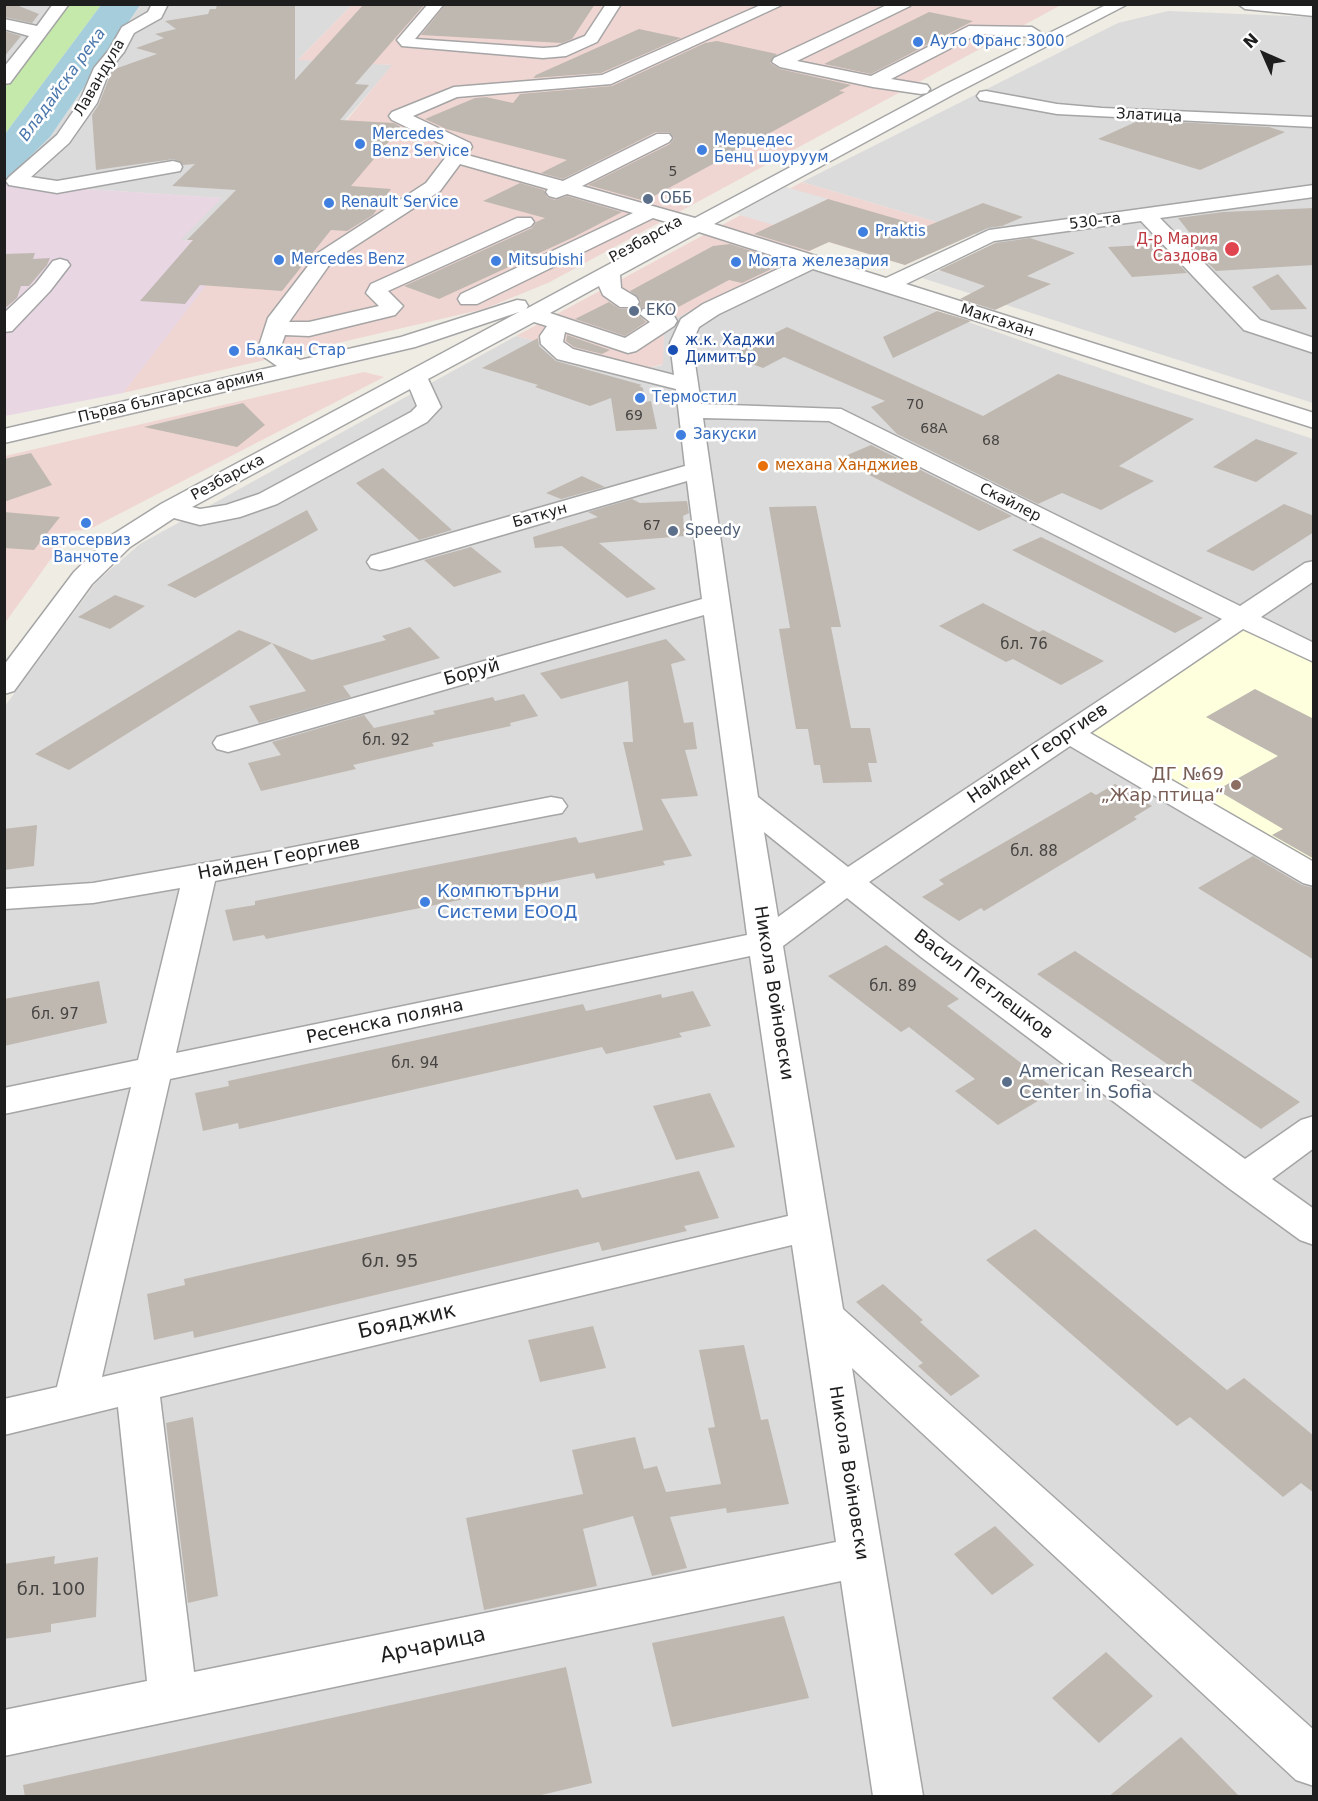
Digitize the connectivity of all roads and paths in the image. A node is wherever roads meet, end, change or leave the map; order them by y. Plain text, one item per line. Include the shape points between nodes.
1 (62, 4) edge
2 (160, 4) edge
3 (437, 4) edge
4 (614, 4) edge
5 (896, 4) edge
6 (1120, 4) edge
7 (1142, 4) edge
8 (1245, 4) edge
9 (773, 5) edge
10 (1094, 9) edge
11 (1314, 11) edge
12 (4, 24) edge
13 (42, 31) junction
14 (1032, 32) junction
15 (4, 79) edge
16 (873, 82) junction
17 (921, 89) junction
18 (986, 96) dead end
19 (1314, 122) edge
20 (663, 138) dead end
21 (450, 164) junction
22 (173, 167) dead end
23 (565, 188) junction
24 (1314, 191) edge
25 (650, 212) junction
26 (1147, 216) junction
27 (524, 222) dead end
28 (690, 223) junction
29 (810, 262) junction
30 (60, 265) dead end
31 (610, 273) junction
32 (886, 286) junction
33 (469, 299) dead end
34 (628, 302) dead end
35 (533, 314) junction
36 (651, 314) dead end
37 (559, 325) junction
38 (4, 326) edge
39 (276, 328) junction
40 (407, 342) junction
41 (1314, 346) edge
42 (296, 367) junction
43 (416, 378) junction
44 (688, 385) junction
45 (692, 411) junction
46 (1314, 421) edge
47 (4, 436) edge
48 (700, 470) junction
49 (170, 509) junction
50 (380, 562) dead end
51 (1314, 569) edge
52 (717, 603) junction
53 (1240, 618) junction
54 (1314, 654) edge
55 (4, 685) edge
56 (1070, 733) junction
57 (228, 743) dead end
58 (743, 800) junction
59 (551, 806) dead end
60 (200, 874) junction
61 (1314, 876) edge
62 (846, 883) junction
63 (4, 899) edge
64 (765, 942) junction
65 (153, 1071) junction
66 (4, 1101) edge
67 (1314, 1129) edge
68 (1244, 1179) junction
69 (810, 1226) junction
70 (1314, 1230) edge
71 (824, 1317) junction
72 (137, 1386) junction
73 (75, 1401) junction
74 (4, 1417) edge
75 (861, 1557) junction
76 (173, 1699) junction
77 (4, 1733) edge
78 (1314, 1763) edge
79 (898, 1797) edge

1 - 13 street
2 - 22 street, Лавандула via 155,15 128,30 102,68 88,103 63,138 16,181 57,187
3 - 4 street via 405,39 408,43 543,53 560,52 591,39
5 - 16 street via 902,6 780,62
6 - 10 street, Резбарска
7 - 10 street
8 - 11 street
9 - 21 street via 605,80 454,92 398,117 463,147
10 - 14 street, Резбарска
10 - 28 street, Резбарска via 950,89
12 - 13 street
13 - 15 street
14 - 16 street via 975,29
14 - 17 street, Резбарска
16 - 17 street
17 - 28 street, Резбарска
18 - 19 street, Златица via 1057,109 1136,116
20 - 23 street
21 - 23 street, Макгахан
21 - 39 street via 433,187 325,257 279,318
23 - 25 street, Макгахан
24 - 26 street, 530-та
25 - 28 street, Макгахан
25 - 33 street
26 - 32 street, 530-та via 989,236
26 - 41 street via 1252,325
27 - 39 street via 378,288 377,293 392,306 387,310 309,329
28 - 29 street, Макгахан
28 - 31 street, Резбарска
28 - 40 street, Резбарска via 527,303
29 - 32 street, Макгахан
29 - 44 street, Никола Войновски via 711,309 689,324 681,343
30 - 38 street
31 - 34 street via 610,291
31 - 35 street, Резбарска
32 - 46 street, Макгахан
35 - 37 street
35 - 40 street, Резбарска via 473,333
35 - 43 street, Резбарска
36 - 37 street via 666,321 628,346
37 - 44 street via 551,336 552,344 565,354
39 - 42 street via 268,352
40 - 42 street, Първа българска армия
40 - 43 street via 421,354
42 - 47 street, Първа българска армия
43 - 49 street, Резбарска
43 - 49 street via 429,407 419,417 268,499 231,512 200,517
44 - 45 street, Никола Войновски
45 - 48 street, Никола Войновски
45 - 53 street, Скайлер via 833,414
48 - 50 street, Баткун
48 - 52 street, Никола Войновски
49 - 55 street, Резбарска via 121,541 83,578
51 - 53 street, Найден Георгиев
52 - 57 street, Боруй
52 - 58 street, Никола Войновски
53 - 54 street, Скайлер
53 - 56 street, Найден Георгиев
56 - 61 street
56 - 62 street, Найден Георгиев
58 - 62 street, Васил Петлешков
58 - 64 street, Никола Войновски
59 - 60 street, Найден Георгиев
60 - 63 street, Найден Георгиев via 93,893
60 - 65 street
62 - 64 street, Найден Георгиев
62 - 68 street, Васил Петлешков
64 - 65 street, Ресенска поляна
64 - 69 street, Никола Войновски
65 - 66 street, Ресенска поляна
65 - 73 street
67 - 68 street
68 - 70 street, Васил Петлешков
69 - 71 street, Никола Войновски
69 - 72 street, Бояджик
71 - 75 street, Никола Войновски
71 - 78 street
72 - 73 street, Бояджик
72 - 76 street
73 - 74 street, Бояджик
75 - 76 street, Арчарица
75 - 79 street, Никола Войновски
76 - 77 street, Арчарица

